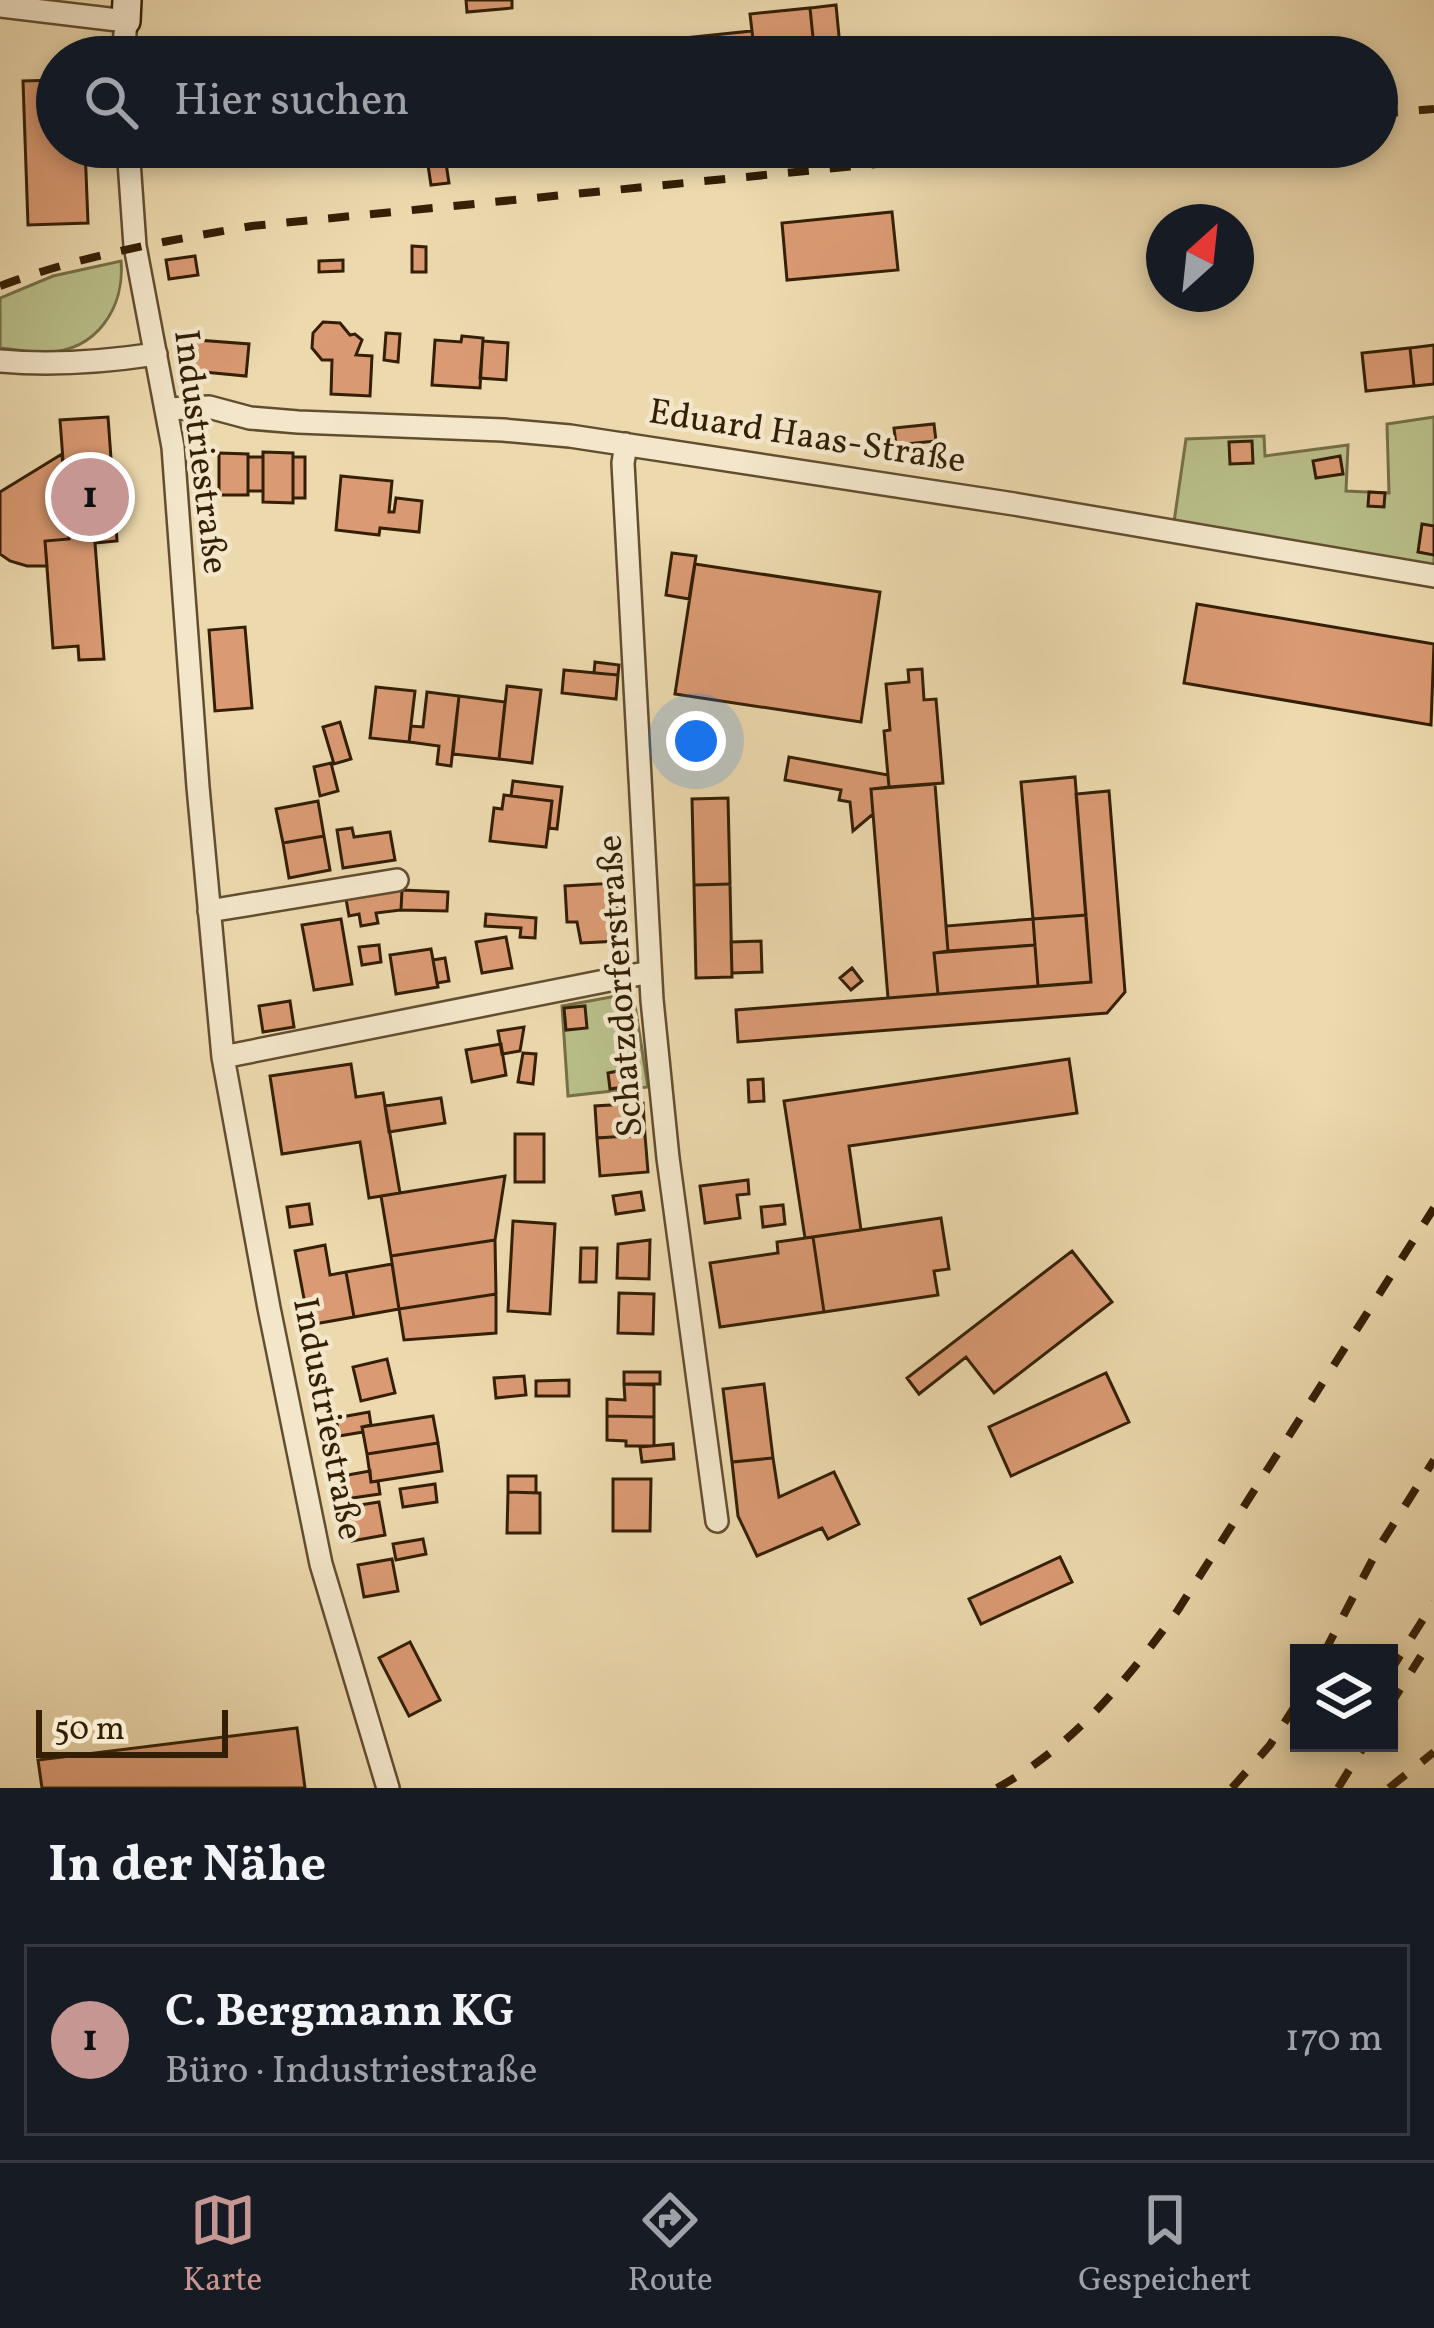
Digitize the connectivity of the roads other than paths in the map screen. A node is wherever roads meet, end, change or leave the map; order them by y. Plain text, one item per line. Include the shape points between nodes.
1 (0, 6) edge
2 (126, 10) edge
3 (129, 168) edge
4 (156, 354) junction
5 (0, 361) edge
6 (166, 409) junction
7 (626, 444) junction
8 (1434, 576) edge
9 (397, 880) dead end
10 (208, 910) junction
11 (650, 972) junction
12 (224, 1057) junction
13 (718, 1521) dead end
14 (388, 1788) edge

1 - 2 street
3 - 4 street, Industriestraße via 134,246
4 - 5 street via 96,363
4 - 6 street, Industriestraße
6 - 7 street, Eduard Haas-Straße
6 - 10 street, Industriestraße
7 - 8 street, Eduard Haas-Straße
7 - 11 street, Schatzdorferstraße
9 - 10 street
10 - 12 street, Industriestraße
11 - 12 street
11 - 13 street, Schatzdorferstraße
12 - 14 street, Industriestraße via 321,1564

